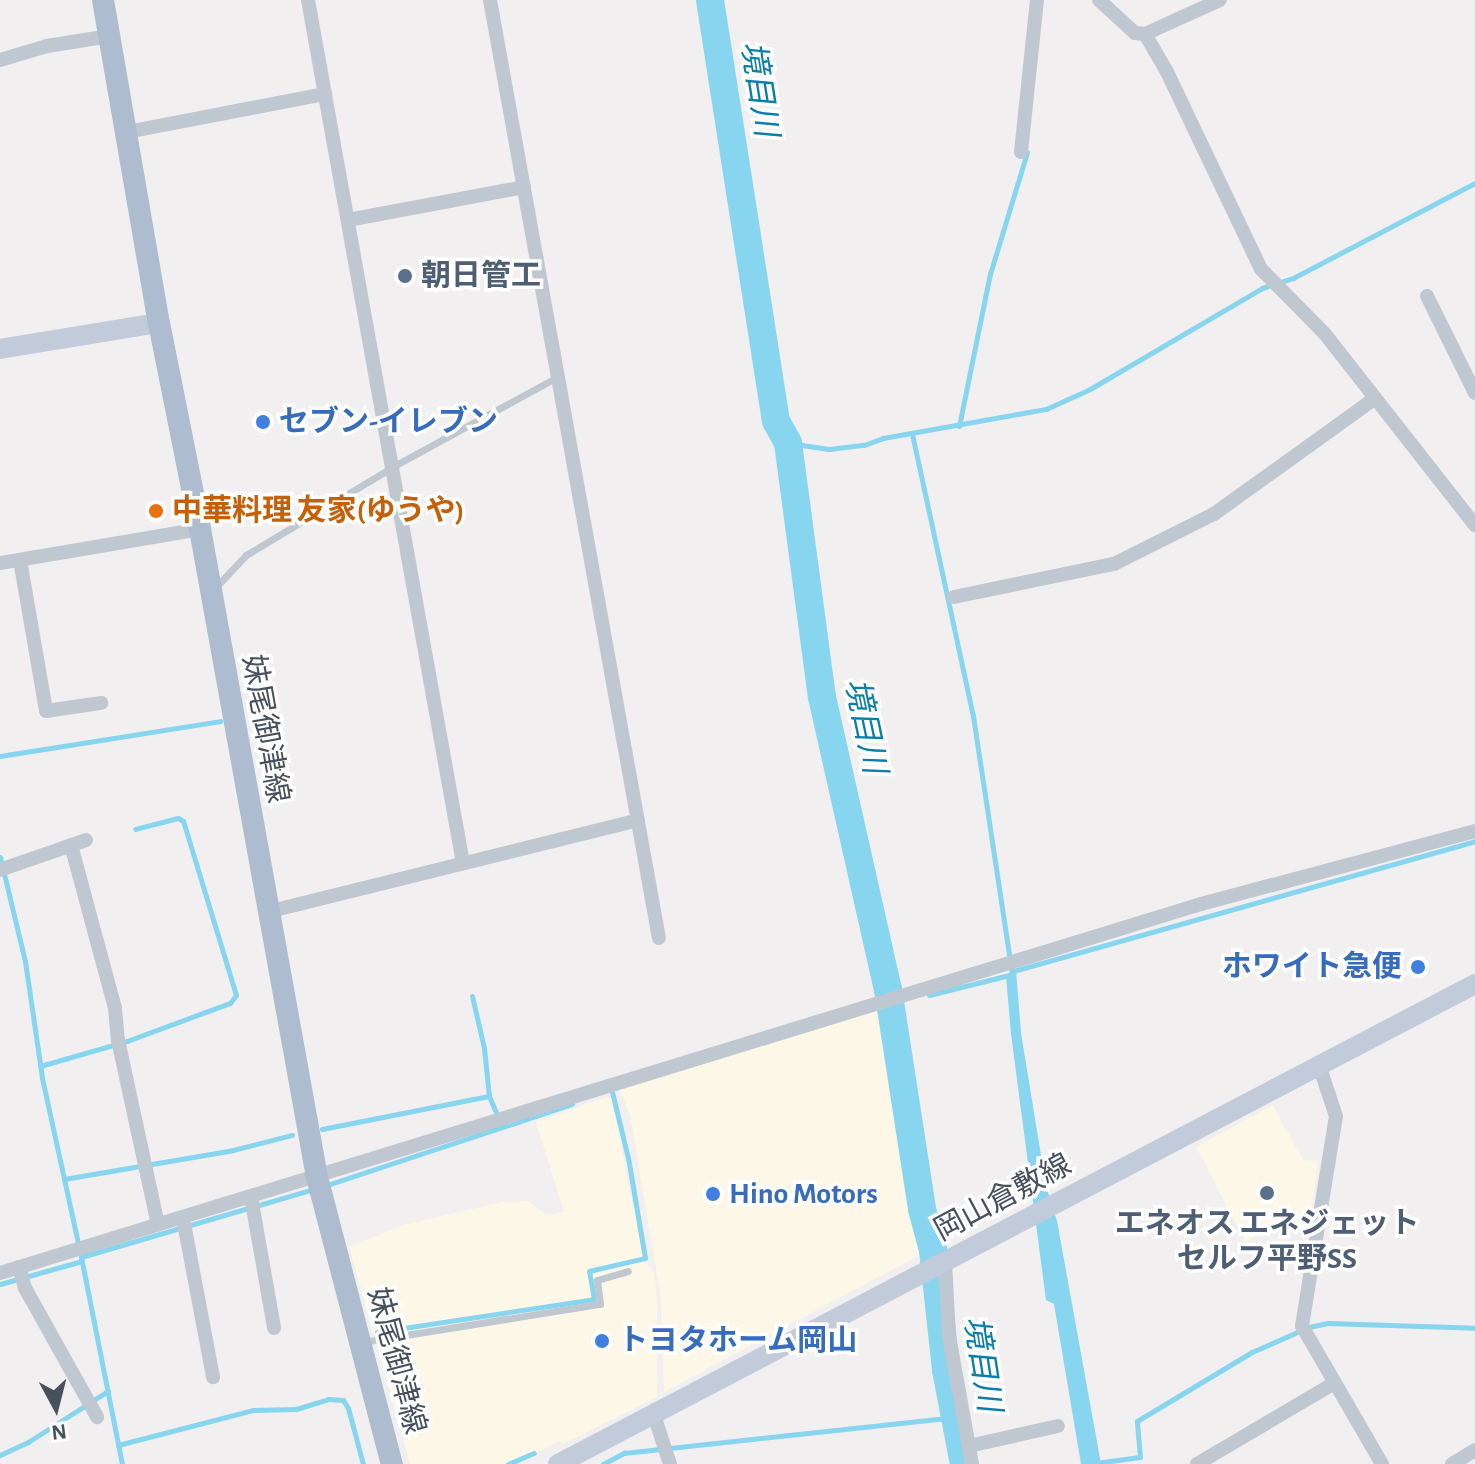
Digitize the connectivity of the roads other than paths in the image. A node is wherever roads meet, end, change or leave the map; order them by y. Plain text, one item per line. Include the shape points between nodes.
1 (103, 0) edge
2 (308, 0) edge
3 (490, 0) edge
4 (1037, 0) edge
5 (1099, 0) edge
6 (1220, 0) edge
7 (1145, 34) junction
8 (110, 36) junction
9 (0, 60) edge
10 (325, 94) junction
11 (127, 132) junction
12 (1021, 152) dead end
13 (524, 187) junction
14 (348, 220) junction
15 (1427, 296) dead end
16 (159, 323) junction
17 (0, 349) edge
18 (558, 377) junction
19 (1475, 393) edge
20 (1374, 399) junction
21 (394, 466) junction
22 (1475, 525) edge
23 (200, 529) junction
24 (20, 560) junction
25 (0, 563) edge
26 (210, 592) junction
27 (954, 597) dead end
28 (101, 703) dead end
29 (638, 820) junction
30 (1475, 831) edge
31 (86, 840) dead end
32 (71, 845) junction
33 (463, 863) junction
34 (4, 869) edge
35 (267, 912) junction
36 (659, 938) dead end
37 (1475, 984) edge
38 (1319, 1065) junction
39 (318, 1184) junction
40 (252, 1206) junction
41 (158, 1225) junction
42 (184, 1226) junction
43 (945, 1262) junction
44 (628, 1271) dead end
45 (0, 1273) edge
46 (21, 1273) junction
47 (274, 1328) dead end
48 (360, 1343) junction
49 (213, 1377) dead end
50 (1333, 1384) junction
51 (91, 1408) dead end
52 (654, 1415) junction
53 (1058, 1426) dead end
54 (969, 1446) junction
55 (1475, 1450) edge
56 (667, 1453) edge
57 (392, 1464) edge
58 (558, 1464) edge
59 (972, 1464) edge
60 (1197, 1464) edge
61 (1382, 1464) edge
62 (1452, 1464) edge

1 - 8 main road, 妹尾御津線
2 - 10 street
3 - 13 street
4 - 12 street
5 - 7 street via 1135,33
6 - 7 street
7 - 20 street via 1255,260 1325,334
8 - 9 street
8 - 11 main road, 妹尾御津線
10 - 11 street
10 - 14 street
11 - 16 main road, 妹尾御津線
13 - 14 street
13 - 18 street
14 - 21 street
15 - 19 street
16 - 17 main road
16 - 23 main road, 妹尾御津線
18 - 21 lane
18 - 29 street
20 - 22 street
20 - 27 street via 1214,514 1114,564
21 - 26 lane via 246,555
21 - 33 street
23 - 24 street
23 - 26 main road, 妹尾御津線
24 - 25 street
24 - 28 street via 46,711
26 - 35 main road, 妹尾御津線
29 - 33 street
29 - 36 street
30 - 39 street via 1201,904 888,998
31 - 32 street
32 - 34 street
32 - 41 street via 115,1008
33 - 35 street
35 - 39 main road, 妹尾御津線
37 - 38 main road, 岡山倉敷線
38 - 43 main road, 岡山倉敷線
38 - 50 street via 1336,1116 1303,1330
39 - 40 street
39 - 48 main road, 妹尾御津線
40 - 42 street
40 - 47 street
41 - 42 street
41 - 46 street
42 - 49 street
43 - 52 main road, 岡山倉敷線
43 - 54 street via 949,1336
44 - 48 lane via 597,1280 600,1304
45 - 46 street
46 - 51 street
48 - 57 main road, 妹尾御津線
50 - 60 street
50 - 61 street
52 - 56 street
52 - 58 main road, 岡山倉敷線
53 - 54 street
54 - 59 street
55 - 62 street

